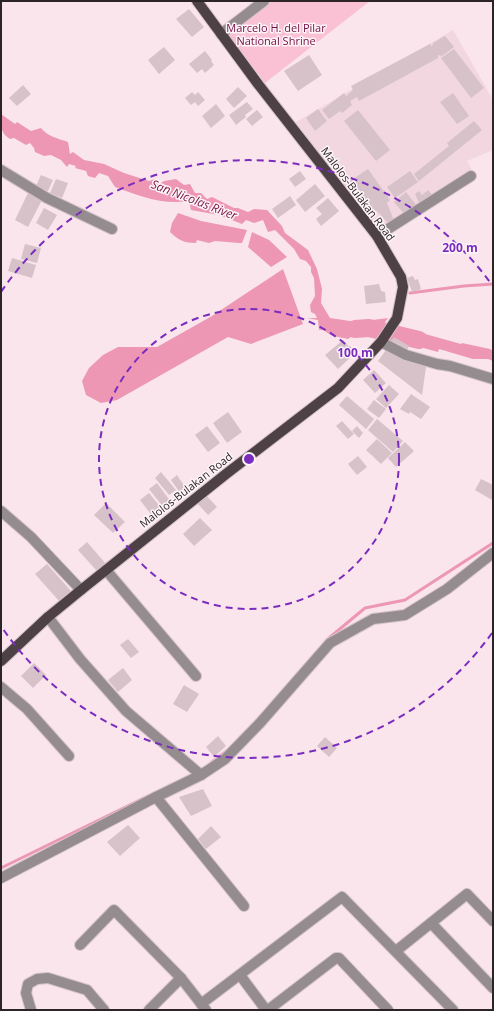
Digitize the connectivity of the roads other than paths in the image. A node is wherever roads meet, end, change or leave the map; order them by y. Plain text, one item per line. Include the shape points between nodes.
1 (197, 1) edge
2 (264, 1) edge
3 (221, 34) junction
4 (1, 170) edge
5 (471, 176) dead end
6 (112, 229) dead end
7 (377, 236) junction
8 (383, 339) junction
9 (493, 379) edge
10 (1, 511) edge
11 (493, 553) edge
12 (106, 570) junction
13 (80, 590) junction
14 (48, 617) junction
15 (1, 661) edge
16 (196, 676) dead end
17 (1, 687) edge
18 (69, 756) dead end
19 (201, 775) junction
20 (156, 797) junction
21 (1, 878) edge
22 (244, 906) dead end
23 (493, 921) edge
24 (431, 923) junction
25 (80, 945) dead end
26 (396, 951) junction
27 (240, 975) junction
28 (181, 978) junction
29 (493, 988) edge
30 (203, 1007) edge
31 (31, 1010) edge
32 (104, 1010) edge
33 (149, 1010) edge
34 (267, 1010) edge
35 (388, 1010) edge
36 (452, 1010) edge

1 - 3 main road, Malolos-Bulakan Road
2 - 3 street
3 - 7 main road, Malolos-Bulakan Road
4 - 6 street via 47,198
5 - 7 street
7 - 8 main road, Malolos-Bulakan Road via 401,277 403,287 397,318
8 - 9 street via 406,355
8 - 12 main road, Malolos-Bulakan Road via 338,388
10 - 13 street via 32,537
11 - 19 street via 447,589 405,615 373,619 330,643 260,724 225,759
12 - 13 main road, Malolos-Bulakan Road
12 - 16 street
13 - 14 main road, Malolos-Bulakan Road
14 - 15 main road, Malolos-Bulakan Road
14 - 19 street via 80,659 126,711
17 - 18 street via 26,709
19 - 20 street
20 - 21 street
20 - 22 street
23 - 24 street via 467,894
24 - 26 street
24 - 29 street
25 - 28 street via 114,910
26 - 27 street via 342,897
26 - 36 street
27 - 30 street
27 - 34 street
28 - 30 street
28 - 33 street
31 - 32 street via 26,993 28,984 37,979 48,978 87,990
34 - 35 street via 339,958

